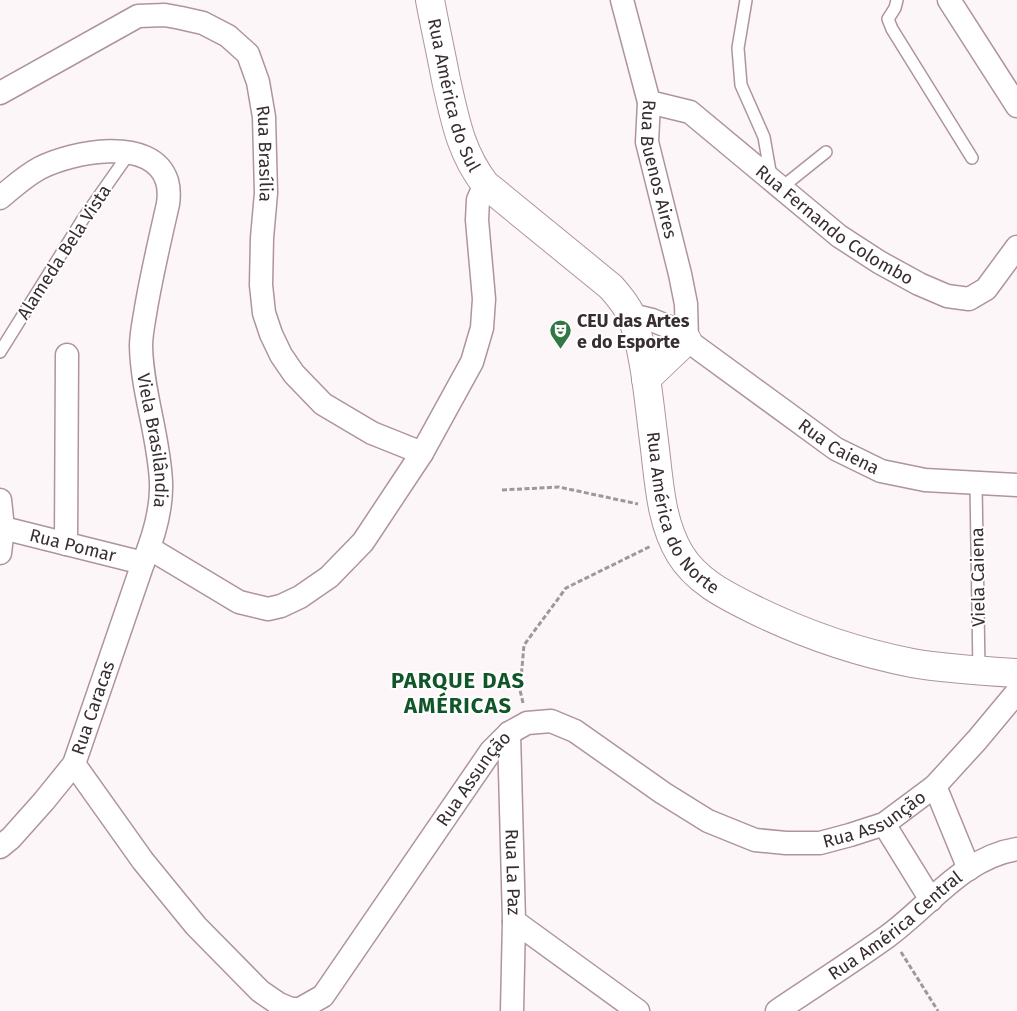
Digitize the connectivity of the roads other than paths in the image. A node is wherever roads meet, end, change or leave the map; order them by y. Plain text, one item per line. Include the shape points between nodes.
1 (430, 0) edge
2 (622, 0) edge
3 (746, 0) edge
4 (897, 0) edge
5 (949, 0) edge
6 (0, 93) edge
7 (648, 102) junction
8 (1017, 106) edge
9 (130, 152) junction
10 (826, 152) dead end
11 (972, 158) dead end
12 (485, 184) junction
13 (776, 184) junction
14 (0, 198) edge
15 (1017, 247) edge
16 (631, 315) junction
17 (687, 340) junction
18 (640, 351) junction
19 (0, 352) edge
20 (67, 354) dead end
21 (646, 379) junction
22 (422, 453) junction
23 (976, 484) junction
24 (1017, 485) edge
25 (0, 500) edge
26 (3, 528) junction
27 (66, 544) junction
28 (0, 553) edge
29 (146, 555) junction
30 (979, 670) junction
31 (1017, 673) edge
32 (1017, 692) edge
33 (518, 728) junction
34 (74, 764) junction
35 (935, 786) junction
36 (884, 824) junction
37 (0, 847) edge
38 (1017, 849) edge
39 (969, 869) junction
40 (932, 900) junction
41 (514, 921) junction
42 (512, 1011) edge
43 (638, 1011) edge
44 (777, 1011) edge

1 - 12 street, Rua América do Sul via 457,129 465,152
2 - 7 street, Rua Buenos Aires
3 - 13 lane via 738,48 742,86 764,137
4 - 11 lane via 888,19 892,29
5 - 8 street
6 - 22 street, Rua Brasília via 138,16 181,18 203,23 228,36 248,54 258,82 264,117 266,193 261,285 264,313 271,334 294,374 323,404 372,433
7 - 13 street, Rua Fernando Colombo via 690,112
7 - 17 street, Rua Buenos Aires via 647,142 680,274 686,304
9 - 14 street, Viela Brasilândia via 85,153 64,158 39,168
9 - 19 lane, Alameda Bela Vista via 83,219
9 - 29 street, Viela Brasilândia via 161,170 169,192 141,344 161,484 158,514
10 - 13 lane
12 - 16 street, Rua América do Norte via 611,287
12 - 22 street via 478,200 477,220 484,300 482,328 472,362
13 - 15 street, Rua Fernando Colombo via 839,236 919,284 946,296 969,299 986,289
16 - 17 street, Rua Caiena via 668,327
16 - 18 street, Rua América do Norte
17 - 18 street
17 - 21 street
17 - 23 street, Rua Caiena via 836,449 881,471 925,480
18 - 21 street, Rua América do Norte
20 - 27 street
21 - 30 street, Rua América do Norte via 663,509 671,536 692,571 710,586 794,629 860,651 914,663
22 - 29 street via 363,542 329,577 281,606 268,609 240,602
23 - 24 street, Rua Caiena
23 - 30 lane, Viela Caiena
25 - 26 street
26 - 27 street, Rua Pomar
26 - 28 street
27 - 29 street, Rua Pomar
29 - 34 street, Rua Caracas
30 - 31 street, Rua América do Norte
32 - 35 street, Rua Assunção
33 - 34 street, Rua Assunção via 490,751 323,996 300,1009 279,1004 260,991 196,926 143,861
33 - 36 street, Rua Assunção via 551,720 576,731 708,821 755,840 820,843
33 - 41 street, Rua La Paz
34 - 37 street, Rua Caracas via 44,802
35 - 36 street, Rua Assunção
35 - 39 street
36 - 40 street
38 - 39 street, Rua América Central via 984,860
39 - 40 street, Rua América Central
40 - 44 street, Rua América Central via 890,935
41 - 42 street, Rua La Paz
41 - 43 street

